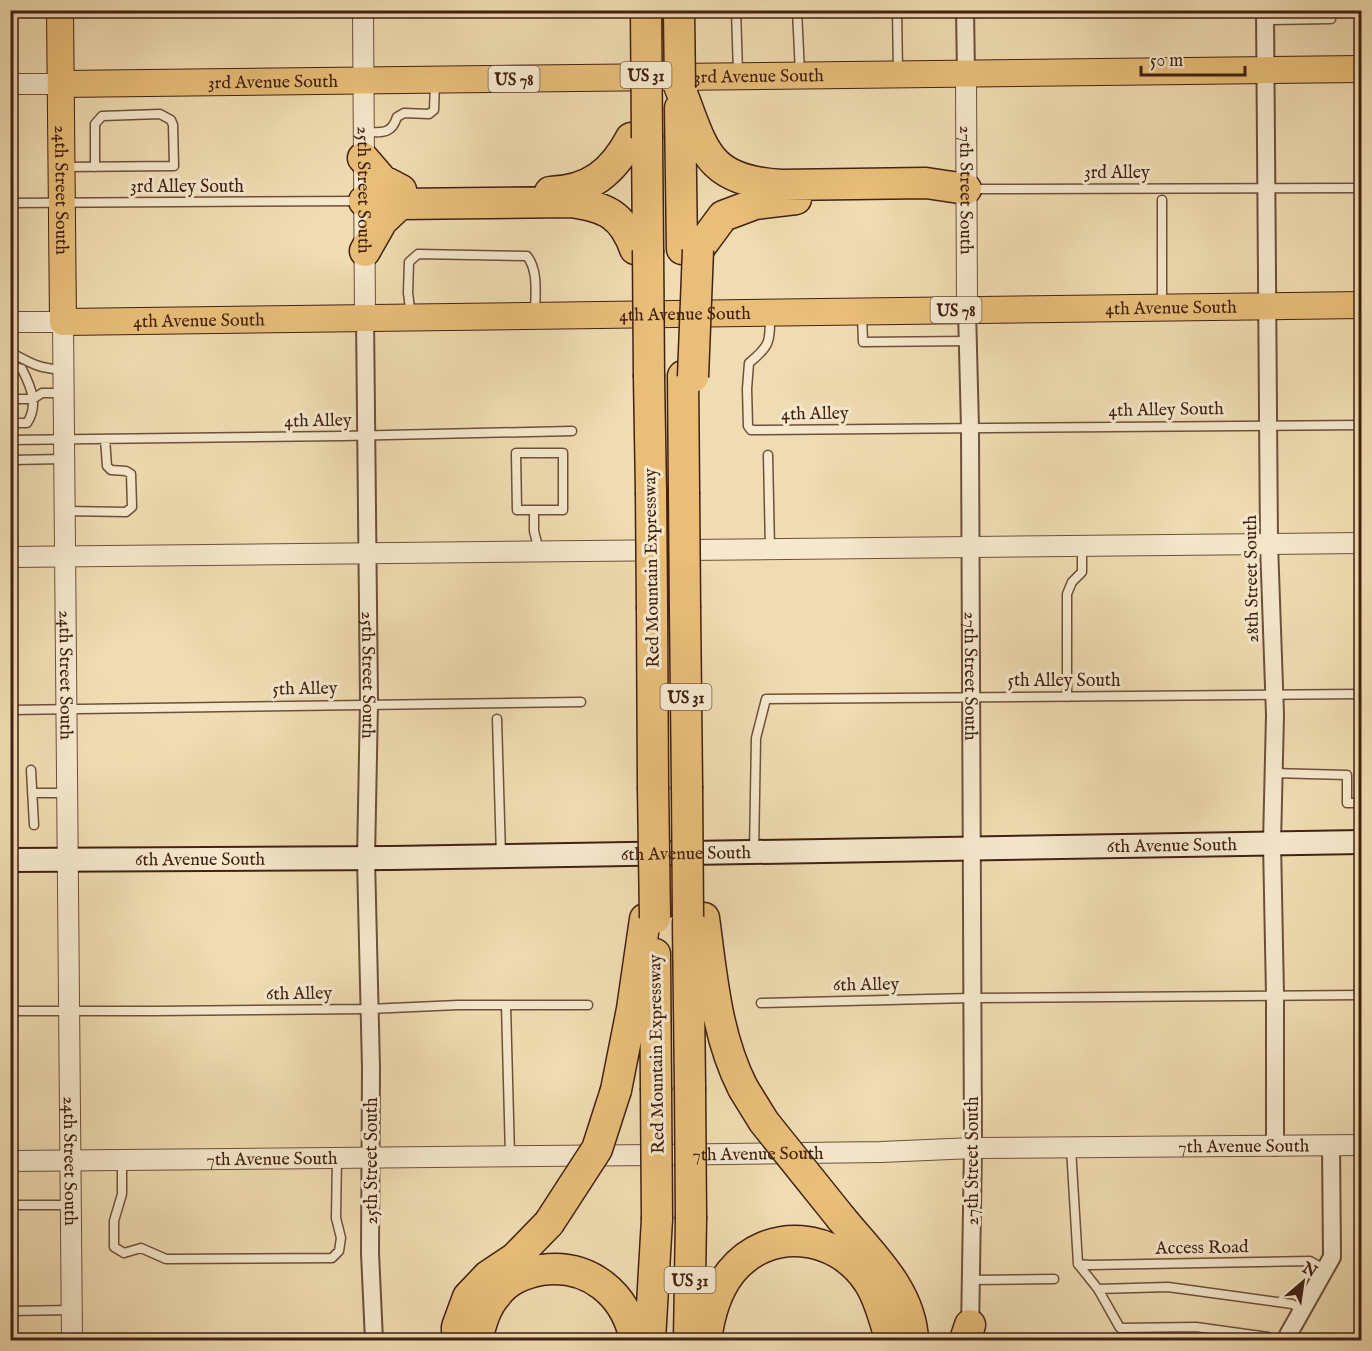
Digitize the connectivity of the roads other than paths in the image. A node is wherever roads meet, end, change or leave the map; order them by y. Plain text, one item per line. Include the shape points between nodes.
1 (60, 10) edge
2 (363, 10) edge
3 (736, 10) edge
4 (797, 10) edge
5 (897, 10) edge
6 (964, 10) edge
7 (1331, 10) edge
8 (640, 11) edge
9 (680, 11) edge
10 (1265, 15) edge
11 (1362, 69) edge
12 (1265, 71) junction
13 (966, 74) junction
14 (898, 75) junction
15 (738, 76) junction
16 (800, 76) junction
17 (363, 80) junction
18 (435, 80) junction
19 (10, 84) edge
20 (61, 84) junction
21 (639, 138) junction
22 (691, 139) junction
23 (363, 145) junction
24 (62, 167) junction
25 (95, 167) junction
26 (1362, 188) edge
27 (966, 189) junction
28 (1267, 189) junction
29 (364, 196) junction
30 (400, 197) junction
31 (1162, 200) dead end
32 (10, 203) edge
33 (62, 203) junction
34 (690, 249) junction
35 (641, 250) junction
36 (364, 251) junction
37 (1362, 305) edge
38 (1269, 306) junction
39 (1162, 307) junction
40 (967, 310) junction
41 (862, 311) junction
42 (770, 313) junction
43 (535, 315) junction
44 (365, 316) junction
45 (411, 316) junction
46 (10, 322) edge
47 (63, 322) junction
48 (968, 341) junction
49 (10, 352) edge
50 (10, 366) edge
51 (63, 370) junction
52 (64, 393) junction
53 (10, 399) edge
54 (33, 399) junction
55 (19, 423) dead end
56 (1269, 425) junction
57 (1362, 425) edge
58 (970, 428) junction
59 (572, 431) dead end
60 (367, 436) junction
61 (105, 439) junction
62 (10, 440) edge
63 (64, 450) junction
64 (768, 455) dead end
65 (10, 460) edge
66 (534, 510) junction
67 (65, 511) junction
68 (1362, 543) edge
69 (1269, 544) junction
70 (1082, 546) junction
71 (970, 547) junction
72 (770, 549) junction
73 (539, 552) junction
74 (367, 553) junction
75 (10, 557) edge
76 (65, 557) junction
77 (1362, 694) edge
78 (1274, 695) junction
79 (970, 696) junction
80 (1066, 697) junction
81 (581, 702) dead end
82 (369, 703) junction
83 (10, 710) edge
84 (66, 710) junction
85 (497, 719) dead end
86 (31, 770) dead end
87 (1272, 773) junction
88 (33, 793) junction
89 (67, 793) junction
90 (1362, 803) edge
91 (34, 825) dead end
92 (1362, 842) edge
93 (1272, 843) junction
94 (973, 848) junction
95 (754, 852) junction
96 (501, 856) junction
97 (366, 859) junction
98 (10, 860) edge
99 (68, 860) junction
100 (650, 918) junction
101 (696, 918) junction
102 (1275, 995) junction
103 (1362, 995) edge
104 (971, 998) junction
105 (761, 1003) dead end
106 (506, 1005) junction
107 (588, 1005) dead end
108 (369, 1009) junction
109 (69, 1010) junction
110 (10, 1011) edge
111 (1331, 1145) junction
112 (1362, 1145) edge
113 (1275, 1147) junction
114 (974, 1148) junction
115 (1071, 1148) junction
116 (510, 1157) junction
117 (337, 1159) junction
118 (370, 1159) junction
119 (70, 1160) junction
120 (122, 1160) junction
121 (10, 1161) edge
122 (10, 1205) edge
123 (71, 1205) junction
124 (1078, 1263) junction
125 (1324, 1269) junction
126 (1054, 1279) dead end
127 (971, 1280) junction
128 (1098, 1289) junction
129 (1302, 1309) junction
130 (72, 1310) junction
131 (10, 1311) edge
132 (885, 1335) edge
133 (969, 1335) edge
134 (72, 1341) edge
135 (374, 1341) edge
136 (457, 1341) edge
137 (477, 1341) edge
138 (634, 1341) edge
139 (651, 1341) edge
140 (689, 1341) edge
141 (706, 1341) edge
142 (914, 1341) edge
143 (1268, 1341) edge
144 (1287, 1341) edge

1 - 20 main road, 24th Street South
2 - 17 street, 25th Street South
3 - 15 lane
4 - 16 lane
5 - 14 lane
6 - 13 street, 27th Street South
7 - 10 lane via 1331,19
8 - 21 highway, Red Mountain Expressway
9 - 22 highway, US 31, bridge via 680,88
10 - 12 street, 28th Street South
11 - 12 main road, 3rd Avenue South / US 78
12 - 13 main road, 3rd Avenue South / US 78
12 - 28 street, 28th Street South
13 - 14 main road, 3rd Avenue South / US 78
13 - 27 street, 27th Street South
14 - 16 main road, 3rd Avenue South / US 78
15 - 16 main road, 3rd Avenue South / US 78
15 - 18 main road, 3rd Avenue South / US 78
17 - 18 main road, 3rd Avenue South / US 78
17 - 20 main road, 3rd Avenue South / US 78
17 - 23 street, 25th Street South
18 - 23 lane via 434,110 429,114 404,113 388,131
19 - 20 street, 3rd Avenue South
20 - 24 main road, 24th Street South
21 - 30 highway via 603,176 582,186 555,192
21 - 35 highway, Red Mountain Expressway / US 31
22 - 27 highway via 725,172 762,184 926,183
22 - 34 highway
23 - 29 street, 25th Street South
23 - 30 highway via 382,180
24 - 25 lane
24 - 33 main road, 24th Street South
25 - 25 lane via 174,166 174,125 160,114 107,115 97,119
26 - 28 lane
27 - 28 lane, 3rd Alley
27 - 34 highway via 921,198 803,198 755,204 723,216
27 - 40 street, 27th Street South
28 - 38 street, 28th Street South
29 - 30 highway
29 - 33 lane, 3rd Alley South
29 - 36 street, 25th Street South
30 - 35 highway via 597,206 622,221
30 - 36 highway
31 - 39 lane
32 - 33 lane, 3rd Alley South
33 - 47 main road, 24th Street South
34 - 101 highway, Red Mountain Expressway / US 31, bridge via 684,448 685,609 687,829
35 - 100 highway, Red Mountain Expressway / US 31, bridge via 649,315 650,377 653,724 644,746
36 - 44 street, 25th Street South
37 - 38 main road, 4th Avenue South / US 78
38 - 39 main road, 4th Avenue South / US 78
38 - 56 street, 28th Street South
39 - 40 main road, 4th Avenue South / US 78
40 - 41 main road, 4th Avenue South / US 78
40 - 48 street, 27th Street South
41 - 42 main road, 4th Avenue South / US 78
41 - 48 lane via 863,342
42 - 43 main road, 4th Avenue South / US 78
42 - 58 lane, 4th Alley via 770,340 749,363 751,430
43 - 45 main road, 4th Avenue South / US 78
43 - 45 lane via 534,274 527,256 418,254 408,262
44 - 45 main road, 4th Avenue South / US 78
44 - 47 main road, 4th Avenue South / US 78
44 - 60 street, 25th Street South
46 - 47 street, 4th Avenue South
47 - 51 street, 24th Street South
48 - 58 street, 27th Street South
49 - 51 lane via 31,365
50 - 54 lane via 22,369
51 - 52 street, 24th Street South
52 - 54 lane via 42,393
52 - 63 street, 24th Street South
53 - 54 lane
54 - 55 lane via 34,413 27,423
56 - 57 lane, 4th Alley South
56 - 58 lane, 4th Alley South
56 - 69 street, 28th Street South
58 - 71 street, 27th Street South
59 - 60 lane, 4th Alley
60 - 61 lane, 4th Alley
60 - 74 street, 25th Street South
61 - 63 lane, 4th Alley
61 - 67 lane via 106,466 131,474 132,507 126,512
62 - 63 lane
63 - 65 lane
63 - 67 street, 24th Street South
64 - 72 lane
66 - 66 lane via 517,510 516,453 563,453 563,510
66 - 73 lane
67 - 76 street, 24th Street South
68 - 69 street
69 - 70 street
69 - 78 street, 28th Street South
70 - 71 street
70 - 80 lane via 1082,572 1067,594
71 - 72 street
71 - 79 street, 27th Street South
72 - 73 street
73 - 74 street
74 - 76 street
74 - 82 street, 25th Street South
75 - 76 street
76 - 84 street, 24th Street South
77 - 78 lane, 5th Alley South
78 - 80 lane, 5th Alley South
78 - 87 street, 28th Street South
79 - 80 lane, 5th Alley South
79 - 94 street, 27th Street South
79 - 95 lane, 5th Alley South via 766,699 756,738
81 - 82 lane, 5th Alley
82 - 84 lane, 5th Alley
82 - 97 street, 25th Street South
83 - 84 lane
84 - 89 street, 24th Street South
85 - 96 lane
86 - 88 lane
87 - 90 lane via 1347,775 1347,803
87 - 93 street, 28th Street South
88 - 89 lane
88 - 91 lane
89 - 99 street, 24th Street South
92 - 93 main road, 6th Avenue South
93 - 94 main road, 6th Avenue South
93 - 102 street, 28th Street South
94 - 95 main road, 6th Avenue South
94 - 104 street, 27th Street South
95 - 96 main road, 6th Avenue South
96 - 97 main road, 6th Avenue South
97 - 99 main road, 6th Avenue South
97 - 108 street, 25th Street South
98 - 99 main road, 6th Avenue South
99 - 109 street, 24th Street South
100 - 136 highway, bridge via 616,1090 597,1149 549,1223 468,1297 457,1327
100 - 139 highway, Red Mountain Expressway / US 31, bridge via 657,1219
101 - 140 highway, Red Mountain Expressway / US 31, bridge via 690,1088
101 - 142 highway, bridge via 729,1058 743,1088 764,1122 900,1292
102 - 103 lane
102 - 104 lane, 6th Alley
102 - 113 street, 28th Street South
104 - 105 lane, 6th Alley
104 - 114 street, 27th Street South
106 - 107 lane, 6th Alley
106 - 108 lane, 6th Alley
106 - 116 lane
108 - 109 lane, 6th Alley
108 - 118 street, 25th Street South
109 - 110 lane, 6th Alley
109 - 119 street, 24th Street South
111 - 112 street, 7th Avenue South
111 - 113 street, 7th Avenue South
111 - 125 street via 1332,1257
113 - 115 street, 7th Avenue South
114 - 115 street, 7th Avenue South
114 - 116 street, 7th Avenue South
114 - 127 street, 27th Street South
115 - 124 lane
116 - 118 street, 7th Avenue South
117 - 118 street, 7th Avenue South
117 - 120 street, 7th Avenue South
117 - 120 lane via 339,1251 332,1258 308,1259 166,1259 141,1248 124,1253 114,1246 114,1221 122,1194
118 - 135 street, 25th Street South
119 - 120 street, 7th Avenue South
119 - 121 street, 7th Avenue South
119 - 123 street, 24th Street South
122 - 123 lane
123 - 130 street, 24th Street South
124 - 125 lane, Access Road via 1310,1261
124 - 128 lane
125 - 129 street
126 - 127 lane
127 - 133 street, 27th Street South
128 - 129 lane via 1168,1287 1292,1304
128 - 143 lane via 1120,1328 1196,1327 1268,1337
129 - 144 street
130 - 131 lane
130 - 134 street, 24th Street South
132 - 141 highway via 880,1306 855,1265 823,1245 794,1240 765,1247 736,1266 718,1295
137 - 138 highway via 497,1292 528,1273 566,1269 609,1290 627,1314

